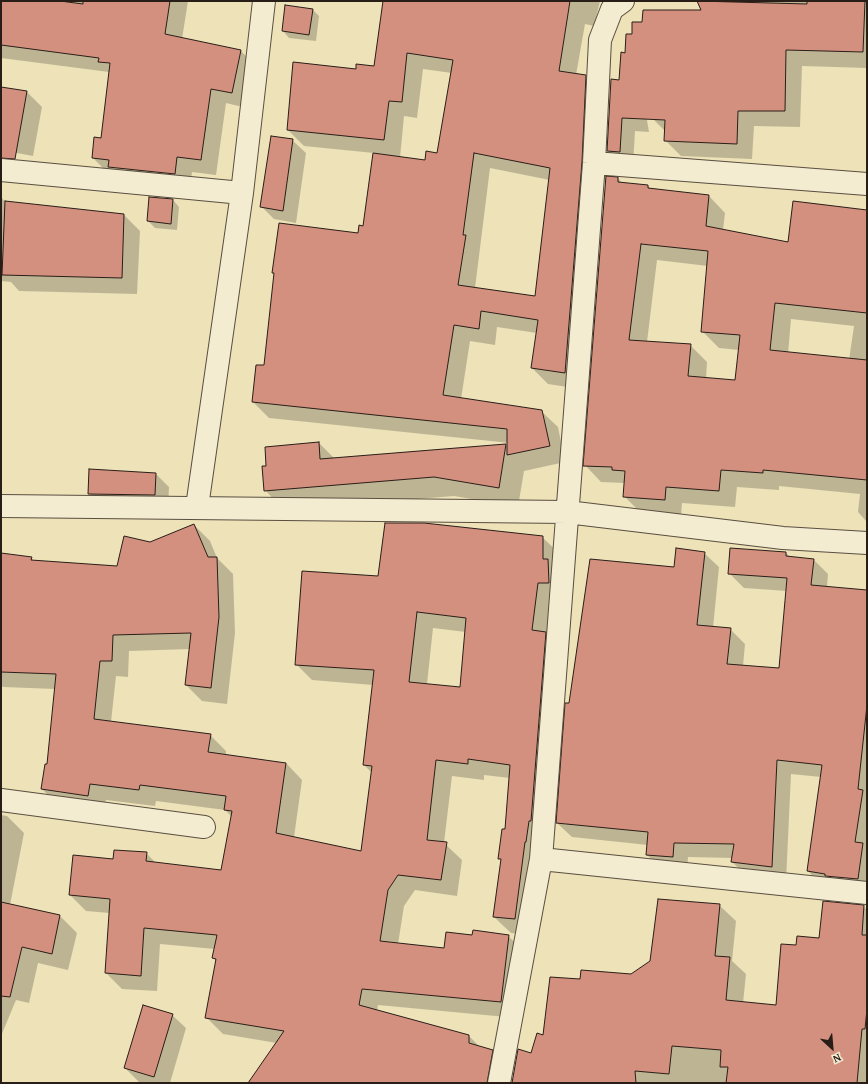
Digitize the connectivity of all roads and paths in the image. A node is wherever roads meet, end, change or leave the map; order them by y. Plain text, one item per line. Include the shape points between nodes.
1 (264, 1) edge
2 (623, 1) edge
3 (594, 162) junction
4 (1, 170) edge
5 (867, 184) edge
6 (242, 193) junction
7 (1, 506) edge
8 (197, 507) junction
9 (567, 512) junction
10 (867, 543) edge
11 (1, 800) edge
12 (204, 827) dead end
13 (541, 859) junction
14 (867, 893) edge
15 (499, 1083) edge

1 - 6 street
2 - 3 street via 612,9 600,40
3 - 5 street
3 - 9 street
4 - 6 street
6 - 8 street
7 - 8 street
8 - 9 street
9 - 10 street via 783,538
9 - 13 street
11 - 12 street
13 - 14 street
13 - 15 street

